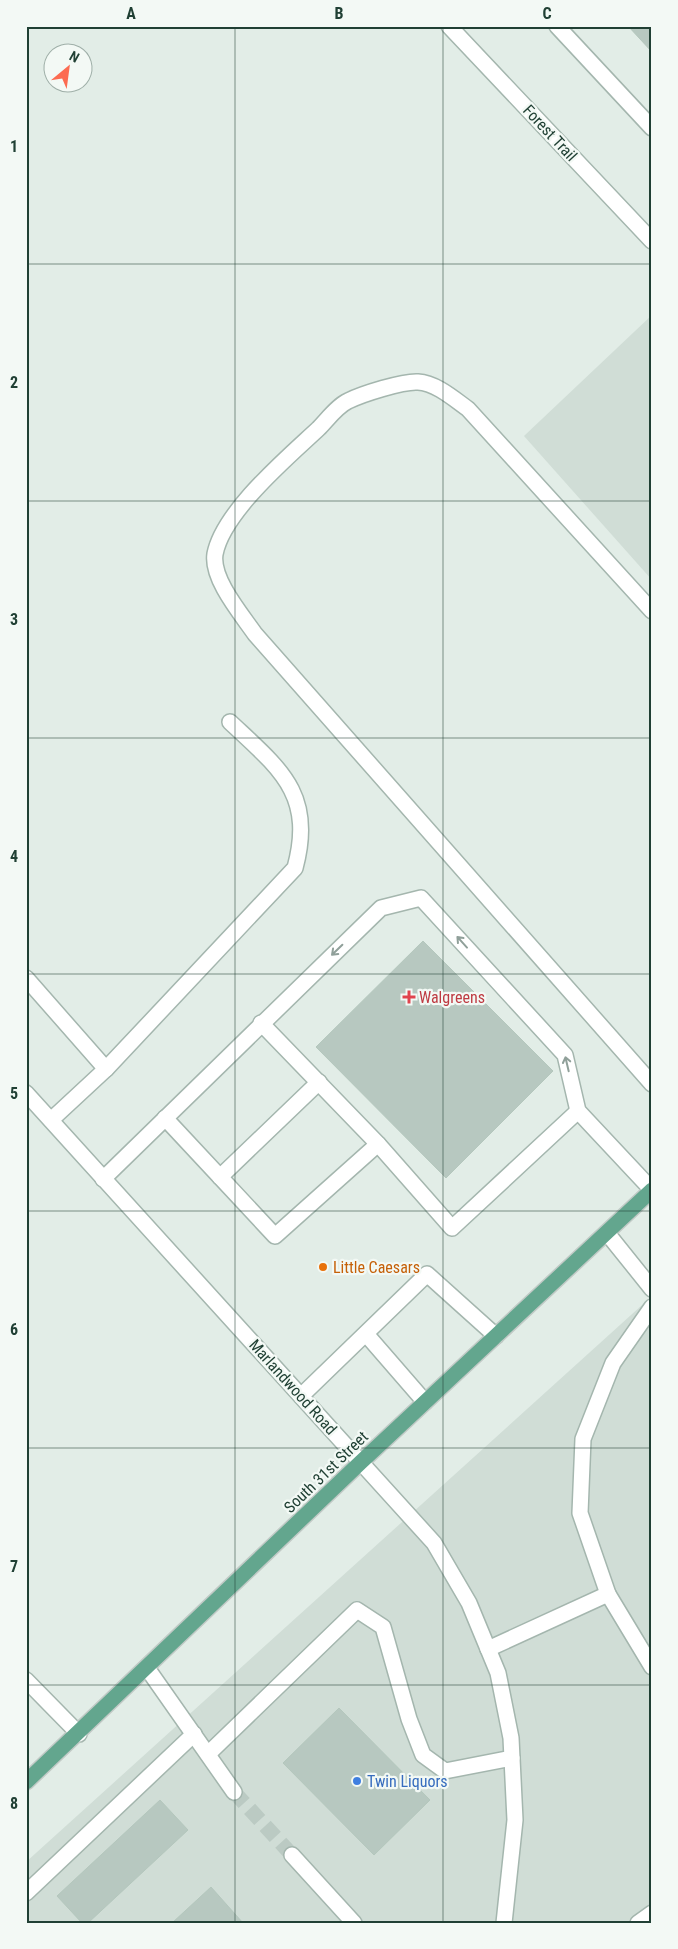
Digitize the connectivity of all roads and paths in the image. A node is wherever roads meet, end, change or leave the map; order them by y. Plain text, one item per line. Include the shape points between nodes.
1 (449, 26) edge
2 (557, 26) edge
3 (652, 128) edge
4 (652, 241) edge
5 (652, 610) edge
6 (230, 722) dead end
7 (26, 978) edge
8 (261, 1023) junction
9 (106, 1069) junction
10 (650, 1079) edge
11 (319, 1082) junction
12 (26, 1093) edge
13 (578, 1111) junction
14 (166, 1118) junction
15 (51, 1120) junction
16 (378, 1144) junction
17 (220, 1177) junction
18 (103, 1179) junction
19 (652, 1190) edge
20 (607, 1233) junction
21 (652, 1289) edge
22 (652, 1307) edge
23 (366, 1334) junction
24 (496, 1336) junction
25 (301, 1396) junction
26 (425, 1402) junction
27 (361, 1462) junction
28 (608, 1594) junction
29 (488, 1649) junction
30 (652, 1667) edge
31 (147, 1668) junction
32 (26, 1680) edge
33 (79, 1734) junction
34 (194, 1734) junction
35 (208, 1754) junction
36 (512, 1758) junction
37 (26, 1782) edge
38 (234, 1792) tunnel mouth
39 (292, 1855) tunnel mouth
40 (26, 1893) edge
41 (652, 1913) edge
42 (354, 1923) edge
43 (504, 1923) edge
44 (638, 1923) edge

1 - 4 street, Forest Trail
2 - 3 street
5 - 10 street via 468,409 444,392 418,382 346,401 252,494 224,531 215,555 218,574 228,595 255,634
6 - 9 street via 272,761 295,793 300,839 295,868
7 - 9 street
8 - 11 street
13 -> 8 street via 565,1055 422,898 381,908
8 - 14 street
9 - 15 street
11 - 16 street
11 - 17 street
12 - 15 street, Marlandwood Road
13 - 16 street via 452,1228
13 - 19 street
14 - 17 street
14 - 18 street
15 - 18 street, Marlandwood Road
16 - 17 street via 275,1236
18 - 25 street, Marlandwood Road
19 - 20 main road, South 31st Street
20 - 21 street
20 - 24 main road, South 31st Street
22 - 28 street via 613,1363 583,1439 580,1513
23 - 24 street via 427,1274
23 - 25 street
23 - 26 street
24 - 26 main road, South 31st Street
25 - 27 street, Marlandwood Road
26 - 27 main road, South 31st Street
27 - 29 street, Marlandwood Road via 434,1543 469,1604
27 - 31 main road, South 31st Street
28 - 29 street
28 - 30 street
29 - 36 street, Marlandwood Road via 498,1672
31 - 33 main road, South 31st Street
31 - 34 street
32 - 33 street
33 - 37 main road, South 31st Street
34 - 35 street
34 - 40 street
35 - 36 street via 357,1610 383,1627 409,1719 423,1755 445,1770
35 - 38 street
36 - 43 street, Marlandwood Road via 515,1820
39 - 42 street
41 - 44 street

